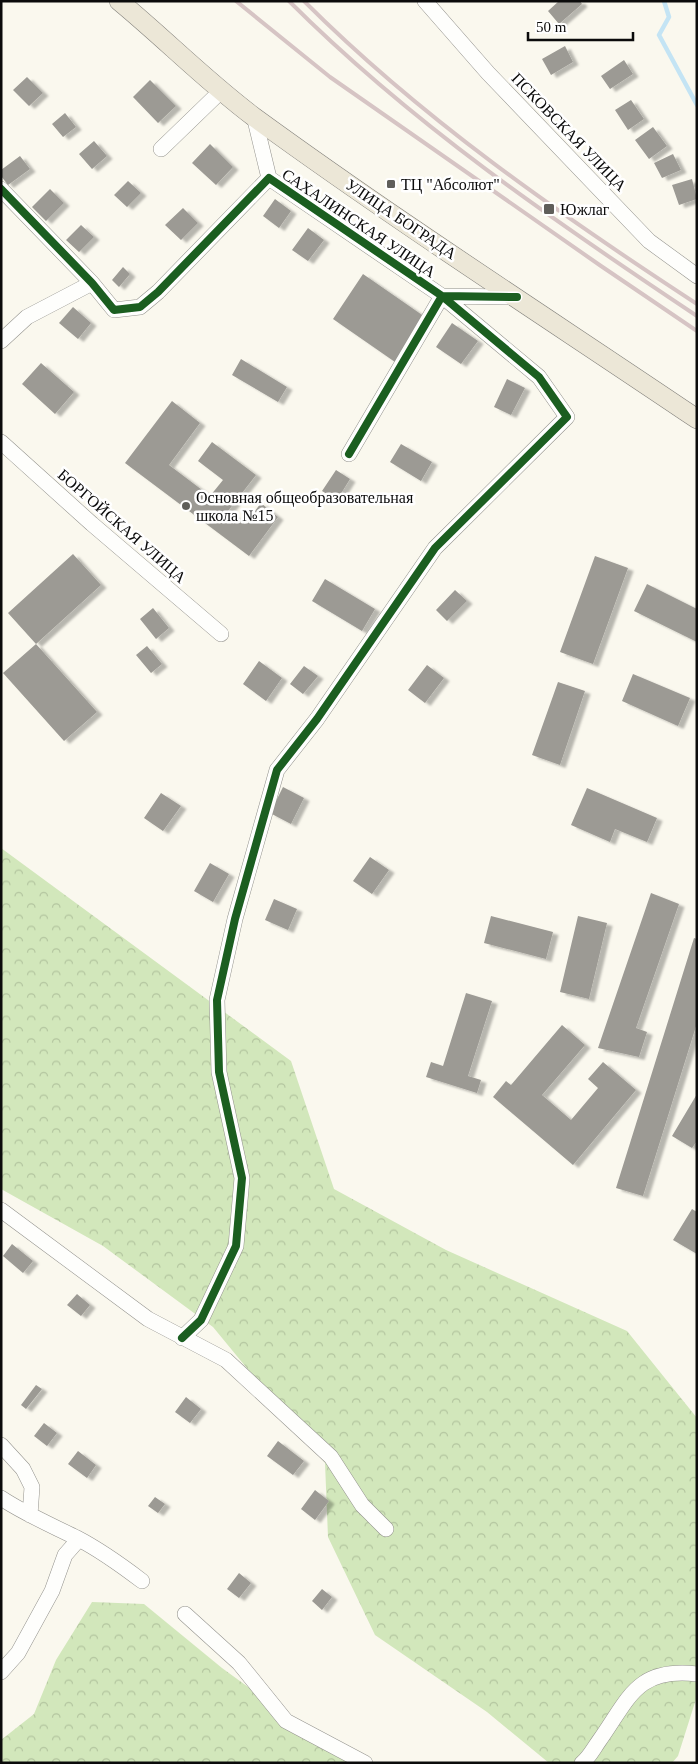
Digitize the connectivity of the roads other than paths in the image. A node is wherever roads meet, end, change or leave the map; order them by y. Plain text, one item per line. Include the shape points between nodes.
1 (119, 1) edge
2 (426, 2) edge
3 (221, 91) junction
4 (254, 116) junction
5 (161, 149) dead end
6 (269, 178) junction
7 (1, 189) edge
8 (697, 276) edge
9 (92, 283) junction
10 (442, 296) junction
11 (516, 297) junction
12 (1, 341) edge
13 (697, 419) edge
14 (1, 442) edge
15 (349, 454) dead end
16 (221, 634) dead end
17 (1, 1210) edge
18 (182, 1338) junction
19 (1, 1445) edge
20 (1, 1498) edge
21 (30, 1515) junction
22 (386, 1529) dead end
23 (79, 1539) junction
24 (142, 1581) dead end
25 (185, 1614) dead end
26 (1, 1672) edge
27 (697, 1674) edge
28 (365, 1763) edge
29 (582, 1763) edge

1 - 3 main road, УЛИЦА БОГРАДА
2 - 8 street, ПСКОВСКАЯ УЛИЦА via 488,73 649,241
3 - 4 main road, УЛИЦА БОГРАДА
3 - 5 street
4 - 6 street
4 - 11 main road, УЛИЦА БОГРАДА
6 - 9 street, САХАЛИНСКАЯ УЛИЦА via 140,307 114,310
6 - 10 street, САХАЛИНСКАЯ УЛИЦА
7 - 9 street, САХАЛИНСКАЯ УЛИЦА
9 - 12 street via 27,317
10 - 11 street
10 - 15 street, САХАЛИНСКАЯ УЛИЦА
10 - 18 street via 539,377 567,417 436,548 277,770 235,919 217,1000 219,1072 242,1178 236,1246 201,1320
11 - 13 main road, УЛИЦА БОГРАДА
14 - 16 street, БОРГОЙСКАЯ УЛИЦА
17 - 18 street via 148,1319
18 - 22 street via 226,1360 324,1451 362,1505
19 - 21 street via 23,1469 32,1487
20 - 21 street
21 - 23 street
23 - 24 street
23 - 26 street via 65,1555 52,1591 18,1653
25 - 28 street via 239,1663 286,1721
27 - 29 street via 668,1673 648,1680 632,1692

